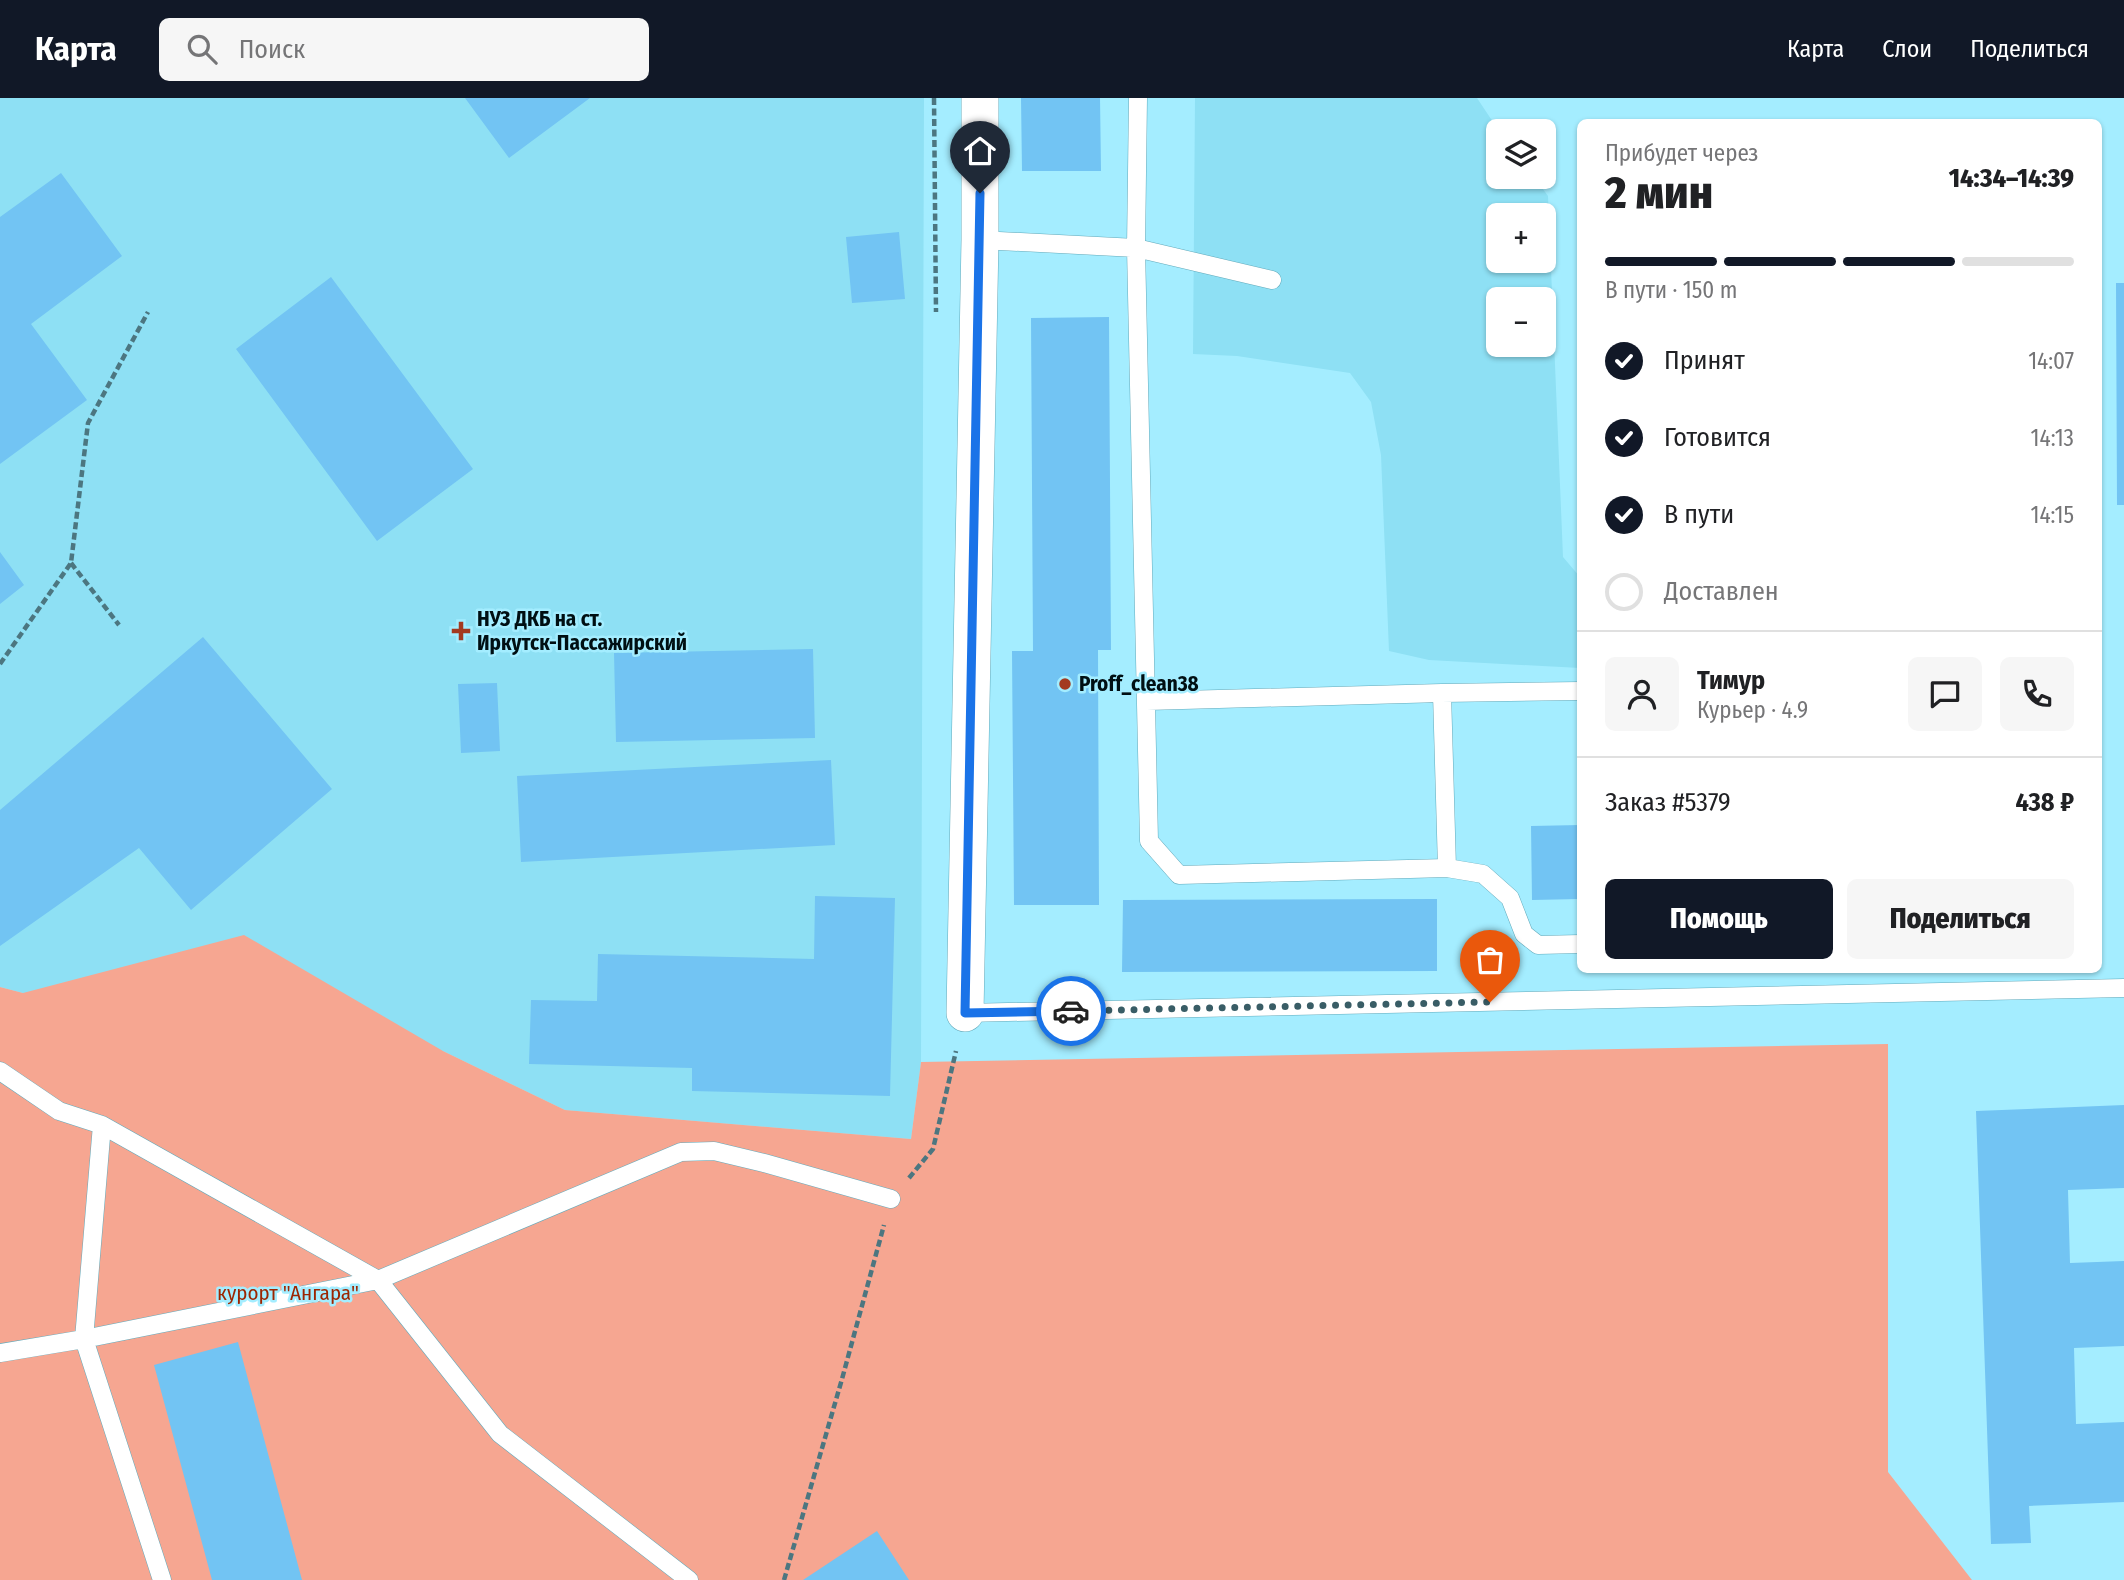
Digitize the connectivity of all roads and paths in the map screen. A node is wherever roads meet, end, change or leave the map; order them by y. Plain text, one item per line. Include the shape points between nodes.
1 (934, 98) edge
2 (980, 98) edge
3 (1138, 98) edge
4 (980, 240) junction
5 (1136, 248) junction
6 (1272, 280) dead end
7 (148, 312) dead end
8 (936, 313) dead end
9 (71, 563) junction
10 (119, 625) dead end
11 (0, 664) edge
12 (1577, 691) edge
13 (1442, 693) junction
14 (1147, 701) junction
15 (1447, 868) junction
16 (1577, 944) edge
17 (2124, 988) edge
18 (965, 1013) junction
19 (0, 1070) edge
20 (102, 1125) junction
21 (891, 1199) junction
22 (378, 1280) junction
23 (84, 1339) junction
24 (0, 1353) edge
25 (162, 1580) edge
26 (689, 1580) edge
27 (784, 1580) edge

1 - 8 path
2 - 4 street
3 - 5 lane
4 - 5 lane
4 - 18 street
5 - 6 lane
5 - 14 lane
7 - 9 path via 88,423
9 - 10 path
9 - 11 path
12 - 13 lane
13 - 14 lane
13 - 15 lane
14 - 15 lane via 1149,841 1179,875
15 - 16 lane via 1483,874 1510,898 1524,934 1538,945
17 - 18 lane
18 - 21 path via 933,1149
19 - 20 lane via 59,1111
20 - 22 lane
20 - 23 lane
21 - 22 lane via 714,1151 681,1152
21 - 27 path
22 - 23 lane
22 - 26 lane via 500,1434
23 - 24 lane
23 - 25 lane

